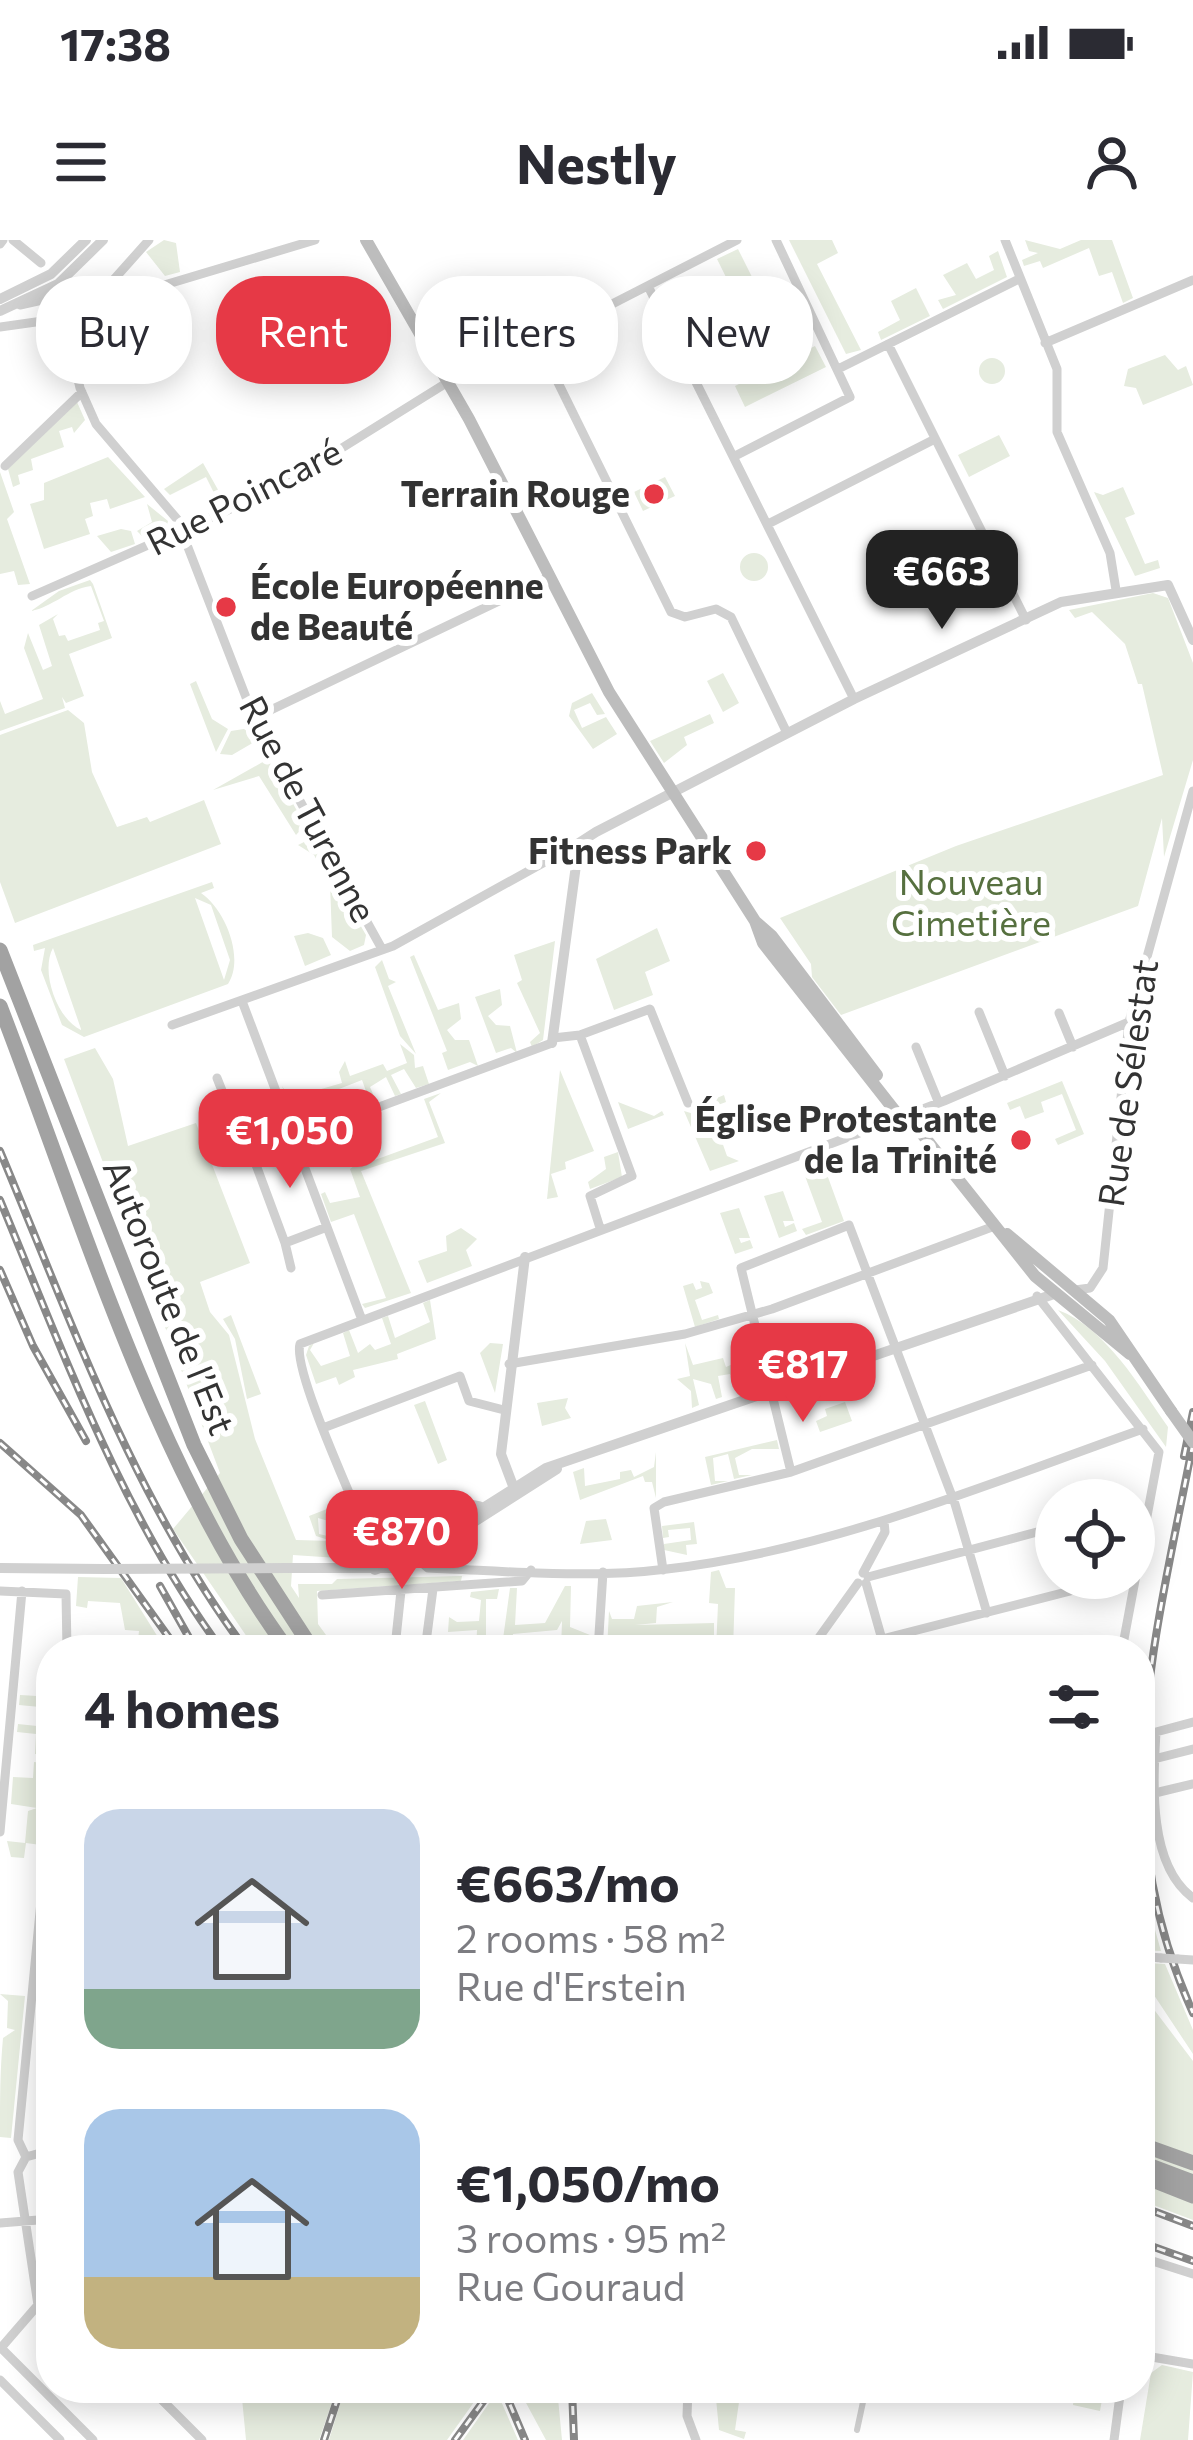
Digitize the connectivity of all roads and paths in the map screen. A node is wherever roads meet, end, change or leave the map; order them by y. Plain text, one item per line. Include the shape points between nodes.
1 (13, 240) edge
2 (86, 240) edge
3 (103, 240) edge
4 (148, 240) edge
5 (315, 240) edge
6 (366, 240) edge
7 (737, 240) edge
8 (776, 240) edge
9 (1005, 240) edge
10 (40, 263) dead end
11 (119, 276) edge
12 (667, 276) edge
13 (192, 277) edge
14 (1017, 280) junction
15 (1193, 280) edge
16 (642, 289) edge
17 (0, 299) edge
18 (36, 301) edge
19 (20, 304) junction
20 (0, 310) edge
21 (36, 322) edge
22 (415, 325) edge
23 (0, 327) edge
24 (888, 344) junction
25 (1046, 344) junction
26 (840, 368) junction
27 (80, 384) edge
28 (445, 384) edge
29 (449, 384) edge
30 (698, 384) edge
31 (82, 392) junction
32 (935, 440) junction
33 (735, 456) junction
34 (5, 466) dead end
35 (768, 524) junction
36 (184, 534) junction
37 (549, 577) junction
38 (1116, 590) junction
39 (32, 596) dead end
40 (1026, 620) junction
41 (1193, 640) edge
42 (854, 699) junction
43 (254, 718) junction
44 (787, 733) junction
45 (1193, 791) edge
46 (669, 792) junction
47 (579, 843) junction
48 (0, 950) edge
49 (382, 950) junction
50 (242, 1001) junction
51 (0, 1006) edge
52 (979, 1012) dead end
53 (1059, 1013) dead end
54 (1129, 1022) junction
55 (172, 1025) dead end
56 (580, 1035) junction
57 (553, 1041) junction
58 (916, 1047) dead end
59 (1073, 1047) junction
60 (1005, 1076) junction
61 (218, 1078) dead end
62 (938, 1101) junction
63 (688, 1103) dead end
64 (906, 1118) junction
65 (295, 1139) junction
66 (252, 1154) junction
67 (984, 1213) junction
68 (327, 1227) junction
69 (992, 1227) junction
70 (600, 1228) junction
71 (285, 1243) junction
72 (525, 1257) junction
73 (291, 1268) dead end
74 (865, 1273) junction
75 (1075, 1290) junction
76 (1056, 1293) junction
77 (1037, 1296) junction
78 (752, 1315) junction
79 (362, 1320) junction
80 (892, 1346) junction
81 (1130, 1354) junction
82 (509, 1364) junction
83 (1092, 1365) junction
84 (772, 1388) junction
85 (504, 1410) junction
86 (923, 1425) junction
87 (323, 1428) junction
88 (1143, 1429) junction
89 (1193, 1442) edge
90 (790, 1472) junction
91 (1155, 1482) edge
92 (514, 1490) junction
93 (952, 1499) junction
94 (480, 1507) junction
95 (884, 1521) junction
96 (1035, 1533) edge
97 (970, 1550) junction
98 (415, 1557) junction
99 (0, 1568) edge
100 (531, 1570) junction
101 (663, 1570) junction
102 (603, 1572) junction
103 (864, 1579) junction
104 (433, 1589) junction
105 (0, 1591) edge
106 (22, 1592) junction
107 (401, 1592) junction
108 (322, 1595) dead end
109 (1038, 1599) edge
110 (1131, 1599) edge
111 (987, 1612) junction
112 (68, 1635) edge
113 (278, 1635) edge
114 (303, 1635) edge
115 (396, 1635) edge
116 (427, 1635) edge
117 (599, 1635) edge
118 (821, 1635) edge
119 (881, 1635) edge
120 (913, 1635) edge
121 (1125, 1635) edge
122 (0, 1687) edge
123 (15, 1688) junction
124 (1193, 1722) edge
125 (1155, 1746) edge
126 (1193, 1749) edge
127 (1155, 1759) edge
128 (1193, 1784) edge
129 (1155, 1793) joint
130 (0, 1832) edge
131 (1193, 1898) edge
132 (1155, 1957) edge
133 (1193, 1960) edge
134 (36, 1986) edge
135 (1155, 2149) edge
136 (36, 2154) edge
137 (26, 2157) junction
138 (1193, 2163) edge
139 (1155, 2168) edge
140 (1155, 2181) edge
141 (1193, 2182) edge
142 (1193, 2196) edge
143 (27, 2219) junction
144 (36, 2219) edge
145 (0, 2224) edge
146 (36, 2259) edge
147 (1155, 2262) edge
148 (1193, 2274) edge
149 (36, 2312) edge
150 (0, 2348) edge
151 (1155, 2358) edge
152 (1193, 2364) edge
153 (0, 2380) edge
154 (36, 2384) edge
155 (56, 2403) edge
156 (165, 2403) edge
157 (687, 2403) edge
158 (863, 2403) edge
159 (1119, 2403) edge
160 (857, 2430) dead end
161 (60, 2440) edge
162 (93, 2440) edge
163 (202, 2440) edge
164 (696, 2440) edge
165 (1114, 2440) edge

1 - 10 street
2 - 17 street via 51,274
3 - 19 street via 58,284
4 - 11 street
5 - 13 street
6 - 22 main road
7 - 12 street
8 - 26 street
9 - 14 street
14 - 24 street
14 - 25 street
15 - 25 street
16 - 44 street via 538,342 671,612 716,609 731,617
18 - 19 street
19 - 20 street
21 - 23 street
24 - 26 street
24 - 32 street
25 - 38 street via 1059,380 1057,432 1110,553
26 - 33 street via 850,397
27 - 31 street, Rue de Turenne
28 - 36 street, Rue Poincaré via 276,489
29 - 37 main road
30 - 33 street
31 - 34 street
31 - 36 street, Rue de Turenne via 111,446
32 - 35 street
32 - 40 street
33 - 35 street
35 - 42 street
36 - 39 street, Rue Poincaré
36 - 43 street, Rue de Turenne
37 - 43 street
37 - 46 main road
38 - 40 street via 1071,598
38 - 41 street via 1170,586
40 - 42 street
42 - 44 street
43 - 49 street, Rue de Turenne
44 - 46 street
45 - 54 street, Rue de Sélestat
46 - 47 street
46 - 64 main road via 764,943
47 - 49 street
47 - 57 street
48 - 114 highway, Autoroute de l’Est via 194,1445 241,1539
49 - 50 street
50 - 55 street
50 - 65 street
51 - 113 highway, Autoroute de l’Est via 176,1452 221,1545
52 - 60 street
53 - 59 street
54 - 59 street
54 - 75 street, Rue de Sélestat via 1103,1270 1090,1288
56 - 57 street
56 - 63 street via 650,1009
56 - 70 street via 632,1176 590,1196
57 - 65 street
58 - 62 street
59 - 60 street
60 - 62 street
61 - 66 street
62 - 64 street
64 - 67 main road
64 - 70 street
65 - 66 street
65 - 68 street
66 - 71 street
67 - 69 main road
67 - 75 main road
68 - 71 street
68 - 79 street
69 - 74 street
69 - 76 main road
70 - 72 street
71 - 73 street
72 - 79 street
72 - 82 street
74 - 78 street
74 - 78 street via 849,1225 746,1262
74 - 80 street
75 - 76 street
75 - 81 main road via 1109,1320
76 - 77 street
76 - 81 main road
77 - 80 street
77 - 83 street
78 - 82 street via 654,1342
78 - 84 street
79 - 87 street via 298,1347
80 - 84 street
80 - 86 street
81 - 89 main road, bridge
82 - 85 street
83 - 86 street
83 - 88 street
84 - 90 street
84 - 92 street via 564,1463
85 - 87 street via 469,1401 460,1376
85 - 92 street via 502,1462
86 - 90 street
86 - 93 street
87 - 94 street via 370,1543 467,1504
88 - 91 street via 1160,1458
88 - 93 street
90 - 101 street via 654,1508
92 - 94 street
92 - 98 street
93 - 95 street
93 - 97 street
94 - 98 street
95 - 101 street
95 - 103 street
96 - 97 street
97 - 103 street
97 - 111 street
98 - 99 street, bridge via 373,1569
98 - 100 street via 428,1568
100 - 102 street
100 - 104 street via 521,1581
101 - 102 street
102 - 117 street
103 - 118 street
103 - 119 street
104 - 107 street
104 - 116 street
105 - 106 street
106 - 112 street via 69,1597
106 - 123 street
107 - 108 street
107 - 115 street
109 - 111 street
110 - 121 street
111 - 120 street
122 - 123 street
123 - 130 street
124 - 125 street via 1156,1732
126 - 127 street
128 - 129 street
129 - 131 street via 1170,1877
132 - 133 street, bridge
134 - 137 street via 19,2123
135 - 138 highway
136 - 137 street
137 - 143 street via 17,2172
139 - 141 highway
140 - 142 highway
143 - 144 street
143 - 145 street
143 - 146 street
147 - 148 street
149 - 150 street
150 - 154 street
151 - 152 street
153 - 161 street
155 - 162 street
156 - 163 street
157 - 164 street
158 - 160 street
159 - 165 street

